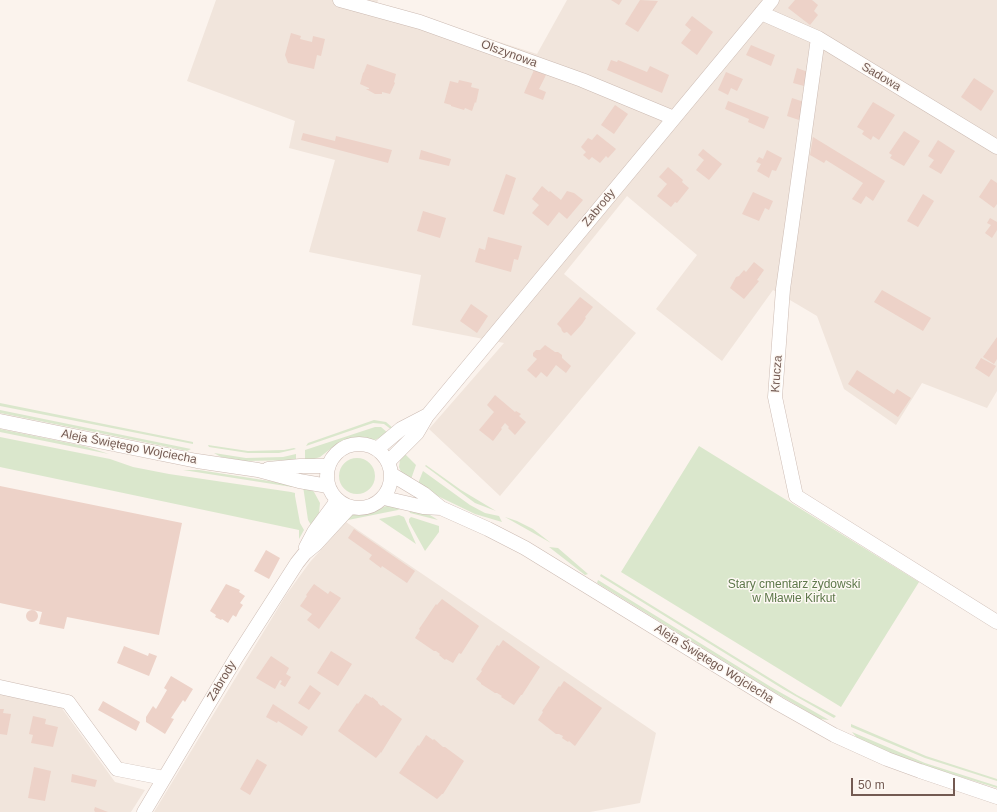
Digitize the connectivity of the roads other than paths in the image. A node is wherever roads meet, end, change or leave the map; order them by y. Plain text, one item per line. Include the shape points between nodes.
1 (340, 0) edge
2 (772, 0) edge
3 (761, 13) junction
4 (818, 38) junction
5 (673, 119) junction
6 (997, 147) edge
7 (426, 416) junction
8 (0, 421) edge
9 (377, 450) junction
10 (328, 466) junction
11 (390, 468) junction
12 (258, 470) junction
13 (328, 486) junction
14 (384, 498) junction
15 (336, 499) junction
16 (350, 508) junction
17 (441, 508) junction
18 (305, 553) junction
19 (997, 622) edge
20 (0, 687) edge
21 (164, 778) junction
22 (997, 796) edge
23 (144, 812) edge

1 - 5 street, Olszynowa via 420,22 582,80
2 - 3 street, Zabrody
3 - 4 street, Sadowa
3 - 5 street, Zabrody
4 - 6 street, Sadowa
4 - 19 street, Krucza via 783,289 775,397 796,496
5 - 7 street, Zabrody
7 - 9 street, Zabrody via 401,429
7 - 11 street, Zabrody
8 - 12 street, Aleja Świętego Wojciecha via 197,461
9 - 10 street via 368,445 348,446 340,450
9 - 11 street
10 - 12 street, Aleja Świętego Wojciecha
10 - 13 street
11 - 14 street via 391,482
11 - 17 street, Aleja Świętego Wojciecha
12 - 13 street, Aleja Świętego Wojciecha
13 - 15 street
14 - 16 street via 368,508
14 - 17 street, Aleja Świętego Wojciecha via 422,507
15 - 16 street
15 - 18 street, Zabrody via 311,536
16 - 18 street, Zabrody
17 - 22 street, Aleja Świętego Wojciecha via 525,548 834,735 887,759
18 - 21 street, Zabrody via 236,658
20 - 21 street via 68,702 117,769
21 - 23 street, Zabrody

